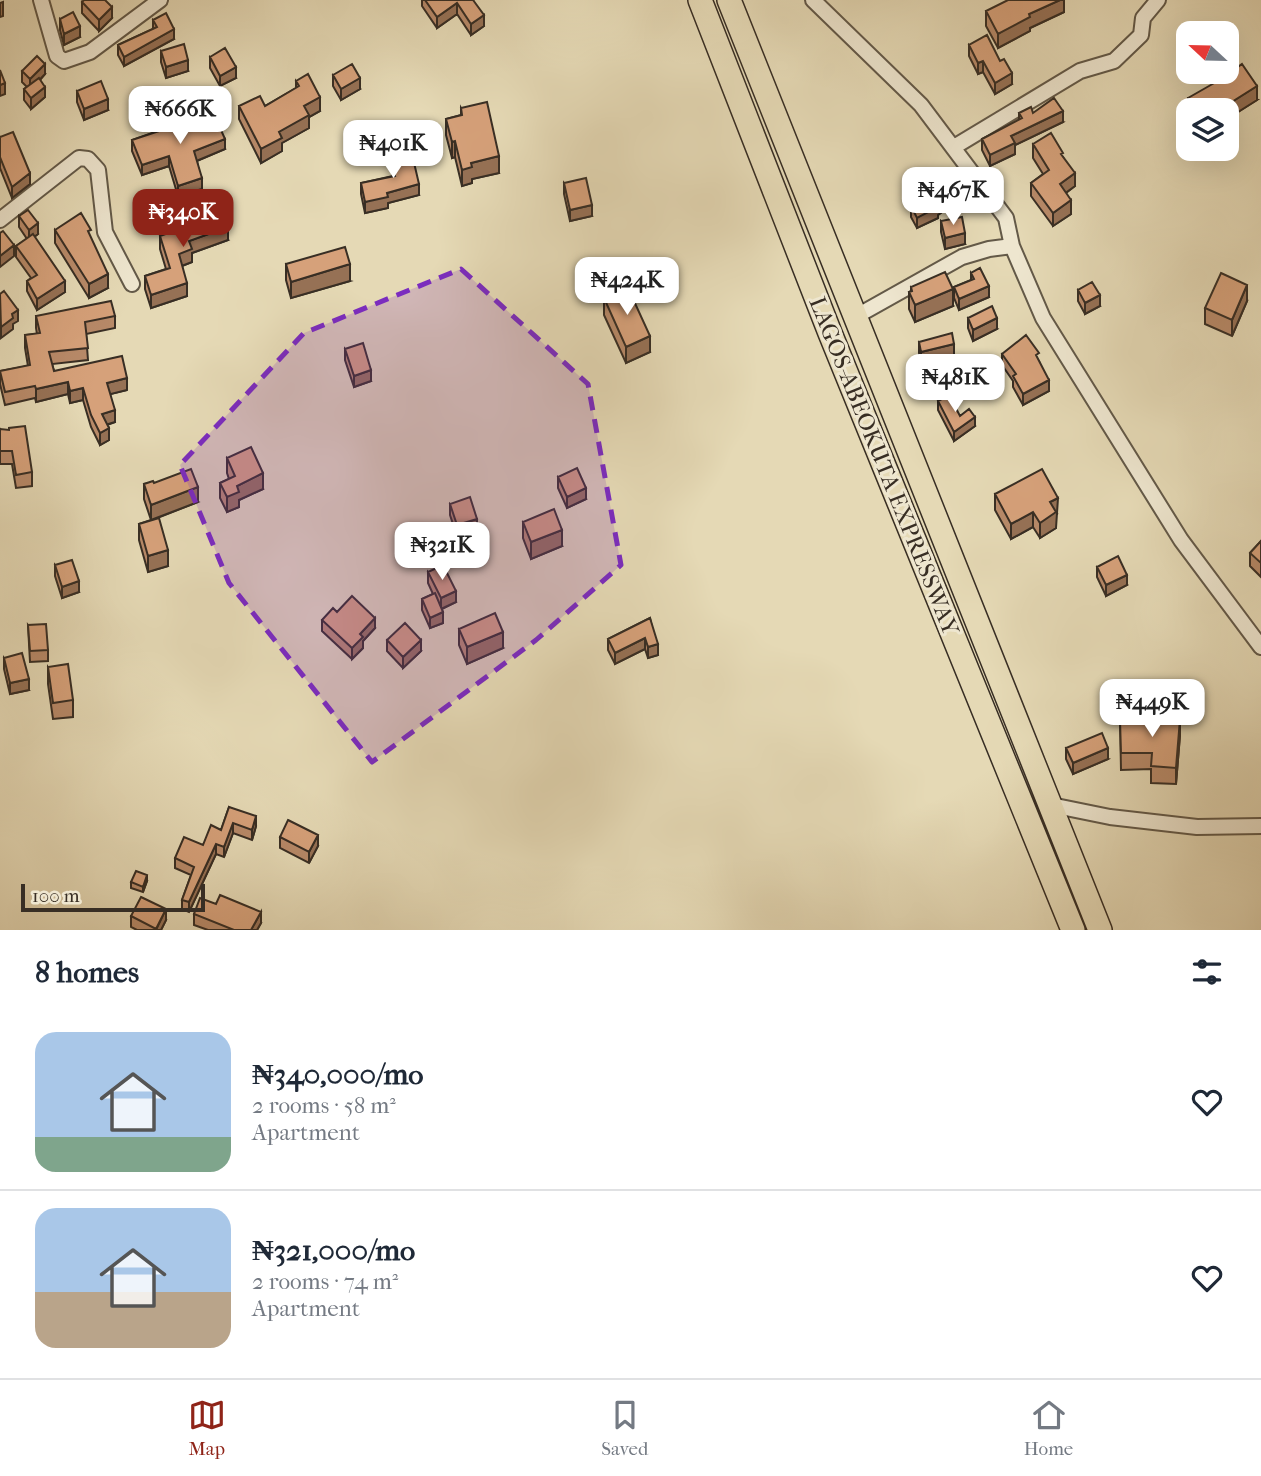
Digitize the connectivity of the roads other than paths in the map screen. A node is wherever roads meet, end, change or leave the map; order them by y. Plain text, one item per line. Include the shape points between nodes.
1 (41, 0) edge
2 (160, 0) edge
3 (700, 0) edge
4 (729, 0) edge
5 (813, 0) edge
6 (1158, 0) edge
7 (954, 147) junction
8 (0, 220) edge
9 (1012, 246) junction
10 (132, 284) dead end
11 (855, 317) junction
12 (1261, 647) edge
13 (1051, 805) junction
14 (1261, 826) edge
15 (1073, 930) edge
16 (1100, 930) edge

1 - 2 street via 57,56 64,61 90,51
3 - 15 highway, LAGOS-ABEOKUTA EXPRESSWAY via 830,334
4 - 11 highway, LAGOS-ABEOKUTA EXPRESSWAY
5 - 7 street via 921,105
6 - 7 street via 1143,18 1141,35 1114,61 1080,71
7 - 9 street via 1006,218
8 - 10 street via 79,158 88,159 98,170 105,232
9 - 11 street via 962,257
9 - 12 street via 1043,318 1088,391 1181,540
11 - 13 highway, LAGOS-ABEOKUTA EXPRESSWAY
13 - 14 street via 1197,827
13 - 16 highway, LAGOS-ABEOKUTA EXPRESSWAY

